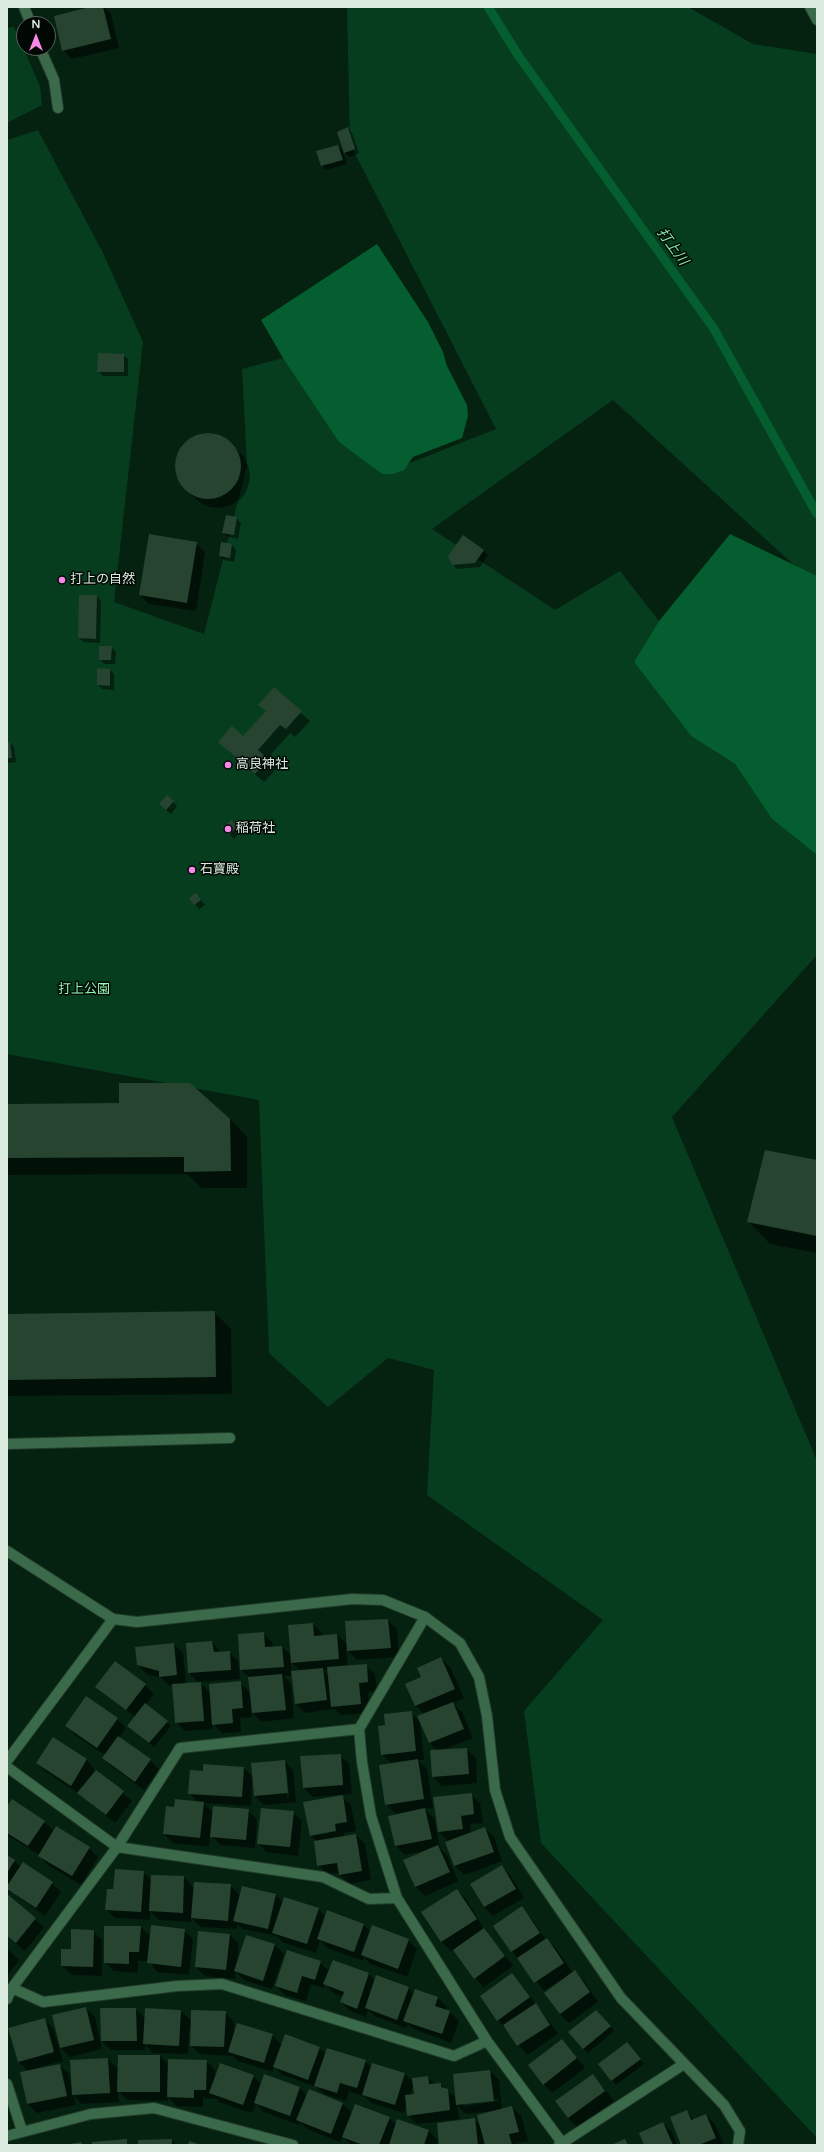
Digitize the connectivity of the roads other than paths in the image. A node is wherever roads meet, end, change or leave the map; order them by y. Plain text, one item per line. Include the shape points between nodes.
1 (810, 7) edge
2 (817, 20) edge
3 (44, 56) edge
4 (58, 108) dead end
5 (230, 1438) dead end
6 (7, 1444) edge
7 (7, 1551) edge
8 (425, 1617) junction
9 (113, 1619) junction
10 (359, 1729) junction
11 (7, 1761) edge
12 (7, 1767) edge
13 (117, 1847) junction
14 (397, 1898) junction
15 (12, 1988) junction
16 (7, 1999) edge
17 (487, 2041) junction
18 (684, 2064) junction
19 (7, 2084) edge
20 (22, 2132) junction
21 (7, 2136) edge
22 (561, 2144) edge
23 (293, 2145) edge
24 (738, 2145) edge

1 - 2 street
3 - 4 street via 54,80
5 - 6 street
7 - 9 street
8 - 9 street via 383,1600 352,1599 137,1622
8 - 10 street
8 - 18 street via 460,1643 479,1677 487,1716 495,1790 510,1837 621,1998
9 - 11 street
10 - 13 street via 180,1748
10 - 14 street via 371,1816
12 - 13 street
13 - 14 street via 323,1877 369,1899
13 - 15 street
14 - 17 street
15 - 16 street
15 - 17 street via 43,2002 177,1986 222,1984 454,2056
17 - 22 street
18 - 22 street
18 - 24 street via 724,2105 740,2131
19 - 20 street
20 - 21 street
20 - 23 street via 91,2114 154,2108

